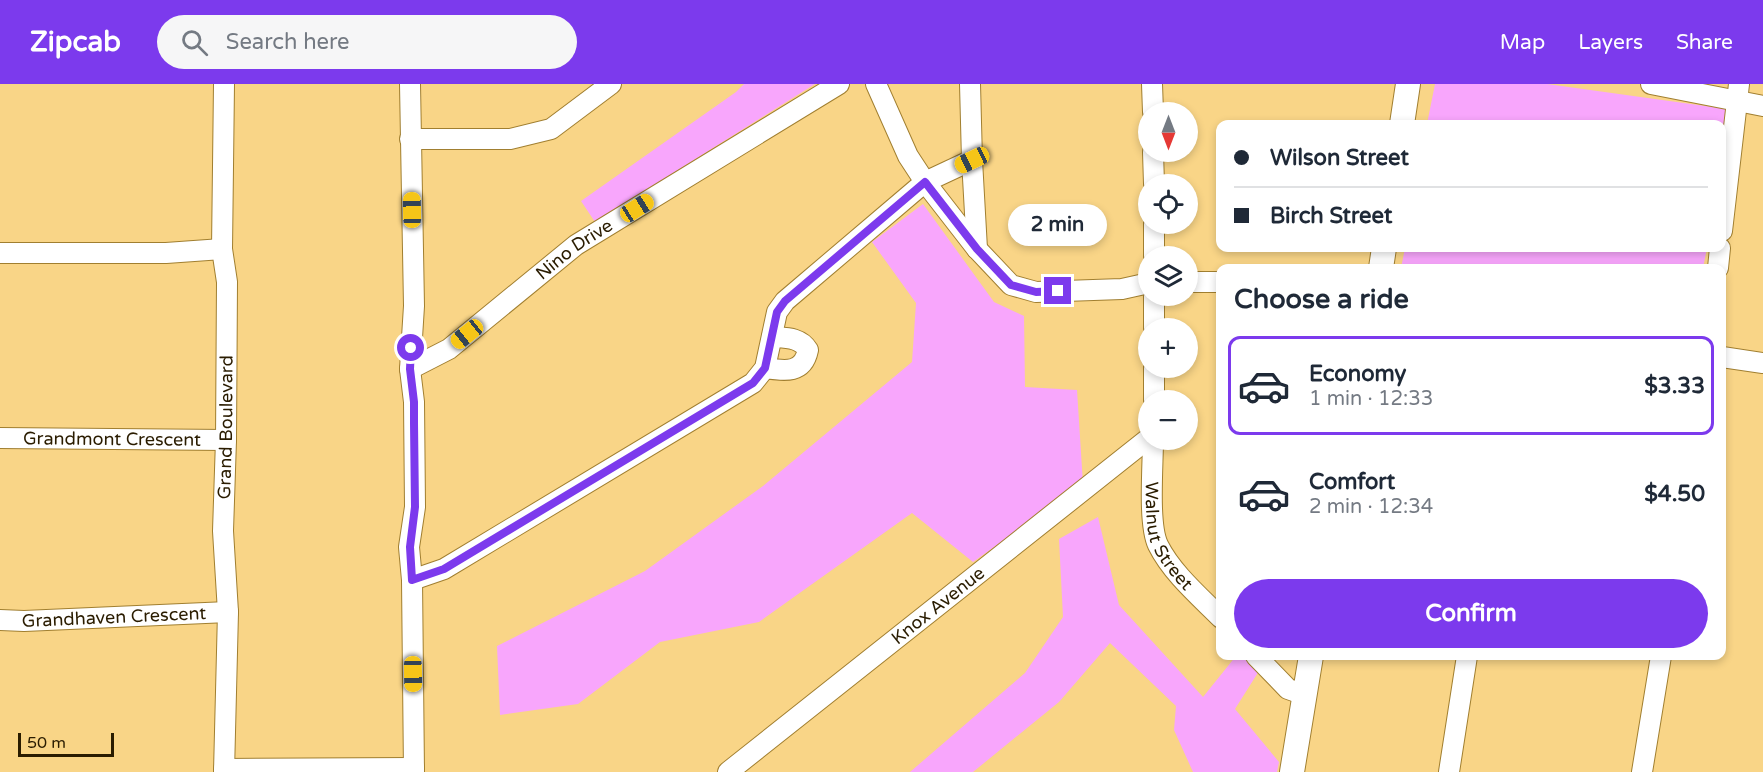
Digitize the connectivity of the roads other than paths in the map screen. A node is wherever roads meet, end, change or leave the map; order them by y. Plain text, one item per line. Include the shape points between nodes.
1 (224, 84) edge
2 (410, 84) edge
3 (611, 84) edge
4 (838, 84) edge
5 (876, 84) edge
6 (970, 84) edge
7 (1152, 84) edge
8 (1408, 84) edge
9 (1651, 84) edge
10 (1738, 92) edge
11 (1153, 102) edge
12 (1763, 106) edge
13 (1403, 120) edge
14 (410, 139) junction
15 (972, 160) junction
16 (925, 182) junction
17 (1726, 196) edge
18 (222, 249) junction
19 (977, 249) junction
20 (0, 253) edge
21 (1198, 282) edge
22 (1216, 282) edge
23 (1138, 286) edge
24 (772, 337) junction
25 (1726, 358) edge
26 (1763, 363) edge
27 (765, 368) junction
28 (410, 369) junction
29 (0, 438) edge
30 (226, 440) junction
31 (1138, 449) edge
32 (1151, 450) edge
33 (412, 580) junction
34 (228, 612) junction
35 (1216, 613) edge
36 (0, 620) edge
37 (1260, 660) edge
38 (1310, 660) edge
39 (1466, 660) edge
40 (1660, 660) edge
41 (1305, 695) junction
42 (224, 770) edge
43 (414, 770) edge
44 (728, 772) edge
45 (1292, 772) edge
46 (1449, 772) edge
47 (1642, 772) edge

1 - 18 street, Grand Boulevard
2 - 14 street
3 - 14 street via 551,129 510,139
4 - 28 street, Nino Drive via 576,245 449,349
5 - 16 street via 908,156
6 - 15 street
7 - 11 street
8 - 13 main road
9 - 10 street
10 - 12 street
10 - 17 street
14 - 28 street via 414,306
15 - 16 street
15 - 19 street
16 - 19 street
16 - 24 street via 785,301 777,312
18 - 20 street
18 - 30 street, Grand Boulevard via 227,282
19 - 23 street via 1011,285 1036,292
21 - 22 street
24 - 27 street
24 - 27 street via 799,340 808,350 806,359 796,369
25 - 26 street
27 - 33 street via 753,383 444,569
28 - 33 street via 415,507 410,547
29 - 30 street, Grandmont Crescent
30 - 34 street, Grand Boulevard via 223,531
31 - 44 street, Knox Avenue
32 - 35 street, Walnut Street via 1152,516 1157,543 1172,567
33 - 43 street
34 - 36 street, Grandhaven Crescent
34 - 42 street, Grand Boulevard
37 - 41 street via 1288,689
38 - 41 main road
39 - 46 street
40 - 47 street
41 - 45 main road
42 - 43 street

